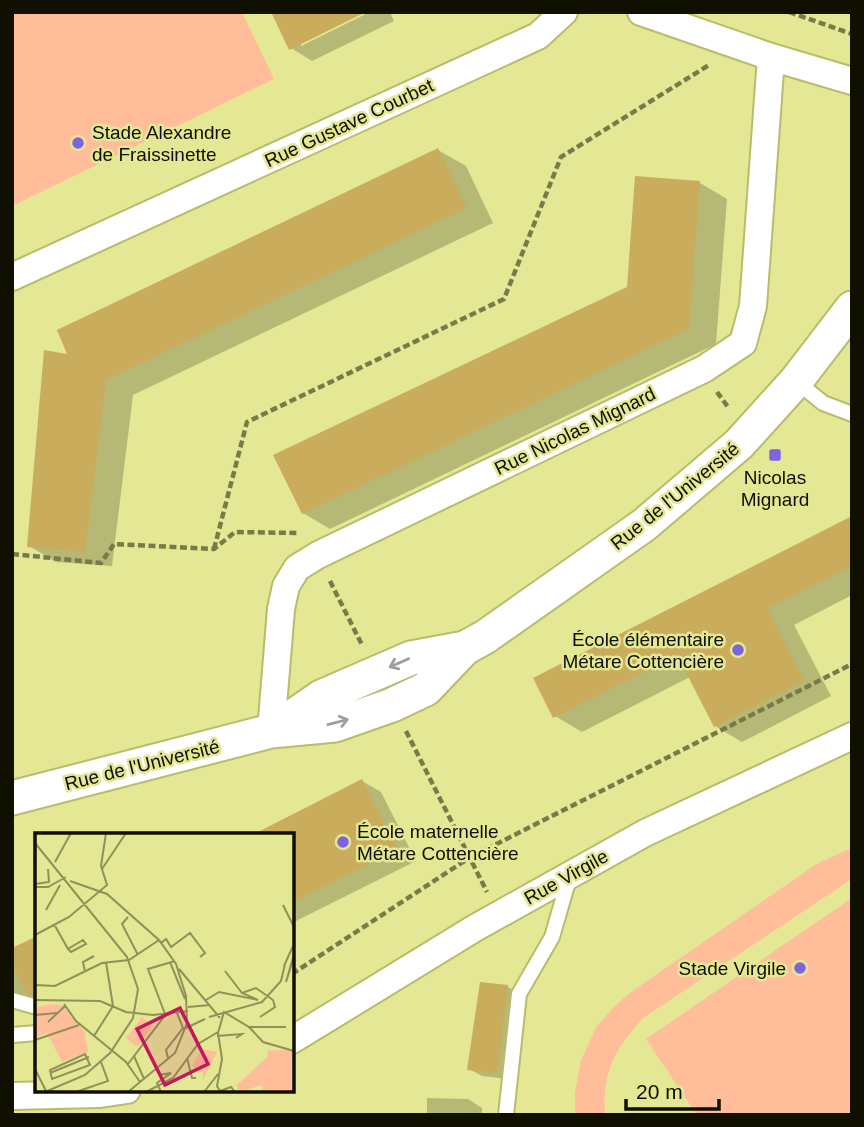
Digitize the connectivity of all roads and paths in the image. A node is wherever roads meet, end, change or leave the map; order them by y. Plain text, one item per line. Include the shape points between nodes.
1 (564, 12) edge
2 (641, 12) edge
3 (789, 12) edge
4 (800, 14) edge
5 (852, 34) edge
6 (739, 46) junction
7 (771, 57) junction
8 (852, 81) edge
9 (12, 277) edge
10 (852, 308) edge
11 (796, 381) junction
12 (712, 385) dead end
13 (732, 412) dead end
14 (852, 414) edge
15 (214, 549) junction
16 (12, 554) edge
17 (318, 555) junction
18 (465, 648) junction
19 (852, 664) edge
20 (376, 674) junction
21 (392, 705) junction
22 (271, 732) junction
23 (852, 736) edge
24 (12, 798) edge
25 (469, 858) junction
26 (570, 874) junction
27 (488, 894) dead end
28 (294, 973) edge
29 (12, 1000) edge
30 (35, 1006) edge
31 (35, 1033) edge
32 (12, 1035) edge
33 (294, 1039) edge
34 (114, 1092) edge
35 (12, 1096) edge
36 (506, 1115) edge

1 - 9 street, Rue Gustave Courbet via 538,36
2 - 6 street
3 - 4 path
4 - 5 path
6 - 7 street
6 - 15 path via 561,157 503,299 247,422
7 - 8 street
7 - 17 street, Rue Nicolas Mignard via 752,306 743,343 704,369
10 - 11 street, Rue de l'Université
11 - 14 lane via 823,403
11 - 18 street, Rue de l'Université via 739,444 644,525
12 - 13 path
15 - 16 path via 114,544 100,563
15 - 17 path via 235,532 298,532
17 - 20 path
17 - 22 street, Rue Nicolas Mignard via 297,568 286,586
18 -> 20 street, Rue de l'Université via 411,658
18 - 21 street, Rue de l'Université via 426,689
19 - 25 path
20 - 22 street, Rue de l'Université via 321,697
22 -> 21 street, Rue de l'Université via 335,724
21 - 25 path
22 - 24 street, Rue de l'Université
23 - 26 street, Rue Virgile via 645,833
25 - 27 path
25 - 28 path
26 - 33 street, Rue Virgile
26 - 36 lane via 552,937 519,994
29 - 30 lane
31 - 32 lane
34 - 35 street

